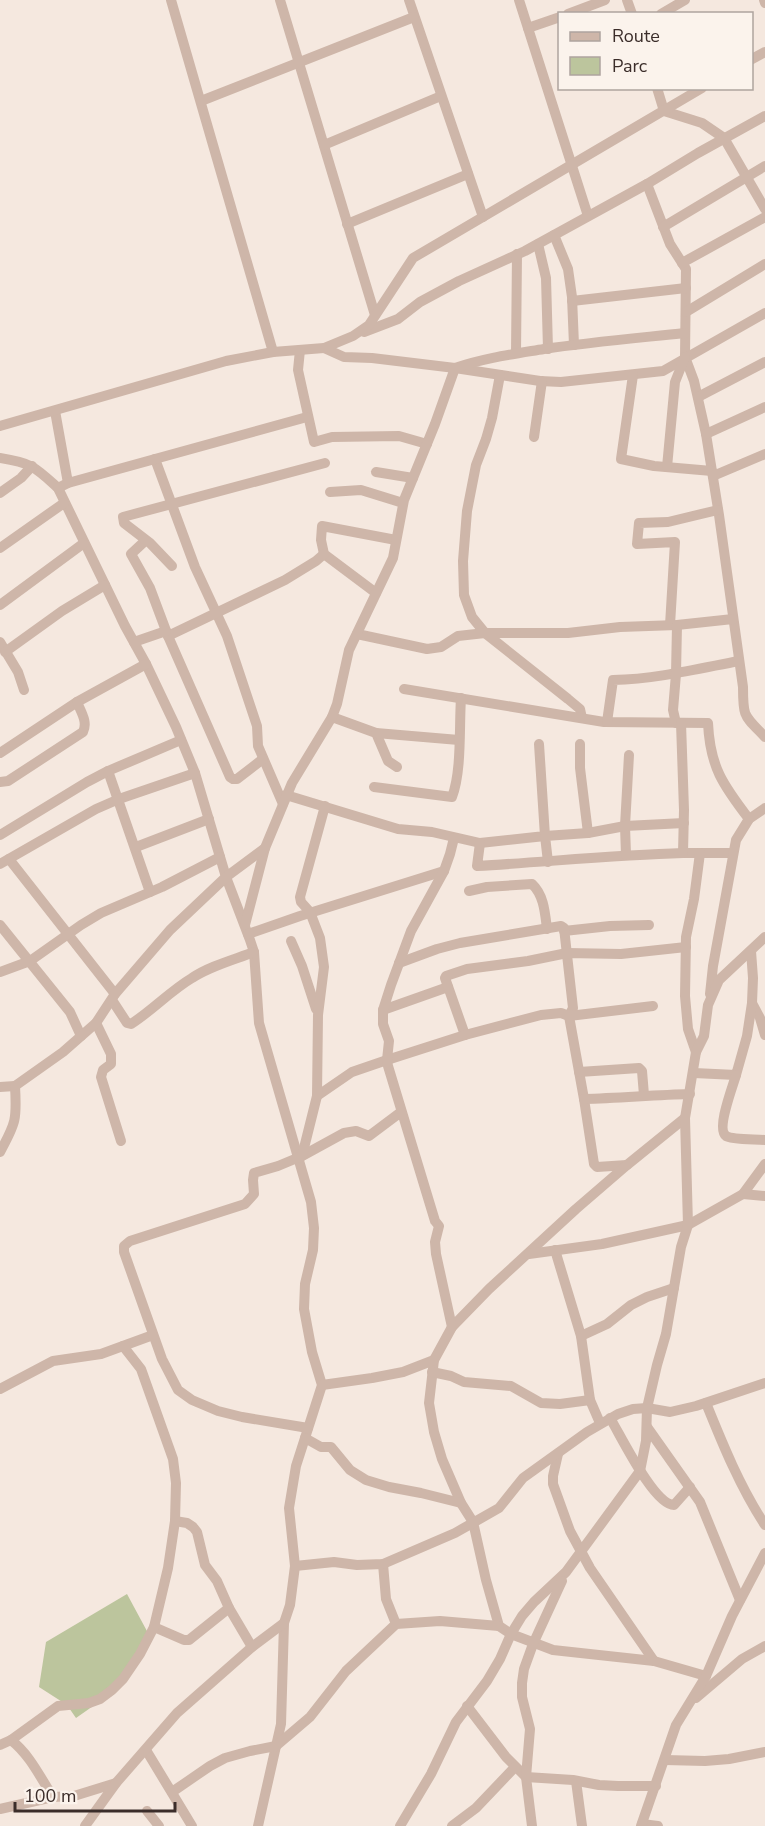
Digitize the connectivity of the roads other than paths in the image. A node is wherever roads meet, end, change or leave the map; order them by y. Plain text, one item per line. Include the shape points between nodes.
1 (171, 0) edge
2 (280, 0) edge
3 (409, 0) edge
4 (519, 0) edge
5 (605, 0) edge
6 (685, 0) edge
7 (573, 12) edge
8 (664, 12) edge
9 (414, 17) junction
10 (558, 18) edge
11 (528, 28) junction
12 (299, 63) junction
13 (658, 90) edge
14 (699, 90) edge
15 (441, 96) junction
16 (201, 101) junction
17 (664, 111) junction
18 (765, 116) edge
19 (724, 138) junction
20 (324, 145) junction
21 (572, 165) junction
22 (765, 166) edge
23 (468, 174) junction
24 (747, 178) junction
25 (647, 184) junction
26 (765, 209) edge
27 (588, 216) junction
28 (483, 217) junction
29 (765, 217) edge
30 (347, 224) junction
31 (663, 227) junction
32 (554, 235) junction
33 (538, 244) junction
34 (517, 254) junction
35 (682, 263) junction
36 (765, 264) edge
37 (686, 288) junction
38 (572, 301) junction
39 (686, 312) junction
40 (765, 313) edge
41 (375, 315) junction
42 (686, 333) junction
43 (353, 336) junction
44 (574, 345) junction
45 (324, 348) junction
46 (548, 349) junction
47 (300, 350) junction
48 (273, 352) junction
49 (516, 353) junction
50 (685, 357) junction
51 (765, 362) edge
52 (454, 368) junction
53 (500, 375) junction
54 (633, 375) junction
55 (543, 381) junction
56 (698, 397) junction
57 (765, 407) edge
58 (55, 411) junction
59 (307, 417) junction
60 (0, 426) edge
61 (706, 434) junction
62 (534, 436) dead end
63 (427, 444) junction
64 (765, 454) edge
65 (0, 459) edge
66 (155, 459) junction
67 (325, 463) dead end
68 (32, 466) junction
69 (668, 467) junction
70 (375, 472) dead end
71 (712, 474) junction
72 (413, 478) junction
73 (68, 483) junction
74 (58, 488) junction
75 (330, 492) dead end
76 (0, 493) edge
77 (64, 503) junction
78 (403, 503) junction
79 (171, 504) junction
80 (718, 510) junction
81 (396, 540) junction
82 (145, 541) junction
83 (84, 543) junction
84 (0, 548) edge
85 (324, 554) junction
86 (172, 566) dead end
87 (105, 585) junction
88 (376, 593) junction
89 (0, 605) edge
90 (217, 613) junction
91 (733, 619) junction
92 (673, 625) junction
93 (167, 633) junction
94 (485, 633) junction
95 (357, 634) junction
96 (134, 642) junction
97 (3, 647) edge
98 (739, 661) junction
99 (146, 664) junction
100 (676, 674) junction
101 (404, 689) dead end
102 (24, 690) dead end
103 (461, 698) junction
104 (77, 702) junction
105 (332, 717) junction
106 (582, 718) junction
107 (607, 722) junction
108 (678, 723) junction
109 (376, 733) junction
110 (765, 737) edge
111 (181, 740) junction
112 (459, 740) junction
113 (539, 744) dead end
114 (580, 744) dead end
115 (0, 753) edge
116 (629, 755) dead end
117 (263, 759) junction
118 (397, 767) dead end
119 (108, 771) junction
120 (195, 773) junction
121 (0, 783) edge
122 (374, 787) dead end
123 (119, 799) junction
124 (285, 800) junction
125 (325, 806) junction
126 (765, 808) edge
127 (209, 819) junction
128 (749, 819) junction
129 (684, 823) junction
130 (625, 826) junction
131 (588, 833) junction
132 (0, 835) edge
133 (544, 836) junction
134 (454, 838) junction
135 (480, 843) junction
136 (136, 847) junction
137 (265, 848) junction
138 (733, 853) junction
139 (683, 854) junction
140 (700, 854) junction
141 (626, 855) junction
142 (220, 857) junction
143 (4, 862) edge
144 (548, 862) junction
145 (444, 871) junction
146 (226, 877) junction
147 (150, 891) junction
148 (469, 891) dead end
149 (310, 912) junction
150 (0, 925) edge
151 (649, 925) dead end
152 (547, 929) junction
153 (247, 930) junction
154 (564, 931) junction
155 (67, 934) junction
156 (765, 937) edge
157 (291, 941) dead end
158 (686, 947) junction
159 (751, 951) junction
160 (254, 952) junction
161 (567, 953) junction
162 (30, 961) junction
163 (399, 963) junction
164 (0, 972) edge
165 (448, 987) junction
166 (114, 997) junction
167 (752, 1003) junction
168 (708, 1005) junction
169 (653, 1006) dead end
170 (383, 1010) junction
171 (318, 1015) junction
172 (569, 1016) junction
173 (96, 1023) junction
174 (465, 1035) junction
175 (765, 1035) edge
176 (81, 1036) junction
177 (696, 1052) junction
178 (387, 1060) junction
179 (579, 1072) junction
180 (694, 1073) junction
181 (736, 1076) junction
182 (15, 1086) junction
183 (0, 1087) edge
184 (690, 1094) junction
185 (644, 1095) junction
186 (317, 1096) junction
187 (584, 1099) junction
188 (401, 1112) junction
189 (686, 1118) junction
190 (765, 1140) edge
191 (121, 1141) dead end
192 (0, 1152) edge
193 (301, 1158) junction
194 (627, 1164) junction
195 (765, 1164) edge
196 (742, 1194) junction
197 (765, 1196) edge
198 (688, 1225) junction
199 (555, 1250) junction
200 (528, 1254) junction
201 (674, 1288) junction
202 (453, 1327) junction
203 (153, 1335) junction
204 (581, 1336) junction
205 (123, 1346) junction
206 (434, 1360) junction
207 (432, 1372) junction
208 (765, 1383) edge
209 (322, 1385) junction
210 (0, 1389) edge
211 (590, 1400) junction
212 (706, 1403) junction
213 (647, 1408) junction
214 (605, 1421) junction
215 (646, 1426) junction
216 (307, 1433) junction
217 (558, 1454) junction
218 (640, 1471) junction
219 (690, 1487) junction
220 (461, 1503) junction
221 (175, 1521) junction
222 (473, 1522) junction
223 (765, 1525) edge
224 (582, 1551) junction
225 (765, 1553) edge
226 (382, 1564) junction
227 (295, 1566) junction
228 (566, 1572) junction
229 (740, 1600) junction
230 (229, 1608) junction
231 (284, 1623) junction
232 (396, 1624) junction
233 (500, 1626) junction
234 (154, 1627) junction
235 (511, 1634) junction
236 (533, 1644) junction
237 (765, 1646) edge
238 (252, 1647) junction
239 (654, 1661) junction
240 (706, 1676) junction
241 (468, 1706) junction
242 (686, 1707) junction
243 (11, 1740) junction
244 (0, 1745) edge
245 (276, 1746) junction
246 (146, 1750) junction
247 (765, 1752) edge
248 (665, 1760) junction
249 (515, 1767) junction
250 (526, 1777) junction
251 (576, 1781) junction
252 (116, 1783) junction
253 (656, 1786) junction
254 (172, 1792) junction
255 (53, 1797) junction
256 (0, 1809) edge
257 (147, 1811) dead end
258 (642, 1825) edge
259 (85, 1826) edge
260 (159, 1826) edge
261 (192, 1826) edge
262 (258, 1826) edge
263 (400, 1826) edge
264 (452, 1826) edge
265 (532, 1826) edge
266 (582, 1826) edge
267 (658, 1826) edge

1 - 16 street
2 - 12 street
3 - 9 street
4 - 11 street
5 - 7 street
6 - 8 street
9 - 12 street
9 - 15 street
10 - 11 street
11 - 21 street
12 - 16 street
12 - 20 street
13 - 17 street
14 - 17 street
15 - 20 street
15 - 23 street
16 - 48 street
17 - 19 street via 702,123
17 - 21 street
18 - 19 street
19 - 24 street
19 - 25 street
20 - 30 street
21 - 27 street
21 - 28 street
22 - 24 street
23 - 28 street
23 - 30 street
24 - 26 street
24 - 31 street
25 - 27 street
25 - 31 street
27 - 32 street
28 - 41 street via 413,258
29 - 35 street
30 - 41 street
31 - 35 street
32 - 33 street
32 - 38 street via 568,269
33 - 34 street
33 - 46 street via 546,278
34 - 43 street via 420,302 398,319
34 - 49 street
35 - 37 street via 686,269
36 - 39 street
37 - 38 street
37 - 39 street
38 - 44 street
39 - 42 street
40 - 50 street
41 - 43 street via 369,325
42 - 44 street
42 - 50 street
43 - 45 street
44 - 46 street
45 - 47 street
45 - 52 street via 344,357
46 - 49 street
47 - 48 street
47 - 59 street via 298,370
48 - 58 street
49 - 52 street
50 - 54 street via 663,370
50 - 56 street
50 - 69 street via 675,381
51 - 56 street
52 - 53 street
52 - 63 street
53 - 55 street
53 - 94 street via 492,418 476,465 463,561 464,595 472,616
54 - 55 street
54 - 69 street via 621,459
55 - 62 street
56 - 61 street
57 - 61 street
58 - 60 street
58 - 73 street
59 - 63 street via 314,442 332,437 399,436
59 - 66 street
61 - 71 street
63 - 72 street
64 - 71 street
65 - 68 street
66 - 73 street
66 - 79 street
67 - 79 street
68 - 74 street
68 - 76 street
69 - 71 street
70 - 72 street
71 - 80 street
72 - 78 street
73 - 74 street
74 - 77 street
75 - 78 street via 360,490
77 - 83 street
77 - 84 street
78 - 81 street
79 - 82 street via 123,517 124,523
79 - 90 street
80 - 91 street
80 - 92 street via 668,522 639,523 637,544 675,543
81 - 85 street via 322,526
81 - 88 street via 393,558
82 - 86 street
82 - 93 street via 131,554 150,588
83 - 87 street
83 - 89 street
85 - 88 street
85 - 90 street via 285,580
87 - 96 street
87 - 97 street
88 - 95 street
90 - 93 street
90 - 117 street via 257,726
91 - 92 street
91 - 98 street
92 - 94 street via 568,633
92 - 100 street
93 - 96 street
93 - 117 street via 230,777 237,779
94 - 95 street via 458,636 441,647 427,649
94 - 106 street via 580,709
95 - 105 street via 349,650
96 - 99 street
97 - 102 street
98 - 100 street
98 - 110 street via 745,716
99 - 104 street
99 - 111 street
100 - 107 street via 613,680
100 - 108 street via 673,710
101 - 103 street
103 - 106 street
103 - 112 street
104 - 115 street
104 - 121 street via 85,722 84,732
105 - 109 street
105 - 124 street
106 - 107 street
107 - 108 street
108 - 128 street via 708,723 710,750 717,770 727,791
108 - 129 street
109 - 112 street
109 - 118 street via 388,761
111 - 119 street
111 - 120 street
112 - 122 street via 452,797
113 - 133 street
114 - 131 street
116 - 130 street
117 - 124 street
119 - 123 street
119 - 132 street
120 - 123 street
120 - 127 street
123 - 136 street
123 - 143 street
124 - 125 street
124 - 137 street
125 - 134 street via 398,829
125 - 149 street via 300,897
126 - 128 street
127 - 136 street
127 - 142 street
128 - 138 street
129 - 130 street
129 - 139 street
130 - 131 street
130 - 141 street
131 - 133 street
133 - 135 street
133 - 144 street
134 - 135 street
134 - 145 street
135 - 144 street via 477,866
136 - 147 street
137 - 146 street
137 - 153 street
138 - 140 street
138 - 168 street
139 - 140 street
139 - 141 street
140 - 158 street
141 - 144 street
142 - 146 street
142 - 147 street
143 - 155 street
145 - 149 street
145 - 163 street via 411,931
146 - 153 street
146 - 166 street via 170,930
147 - 155 street
148 - 152 street via 532,884 542,900
149 - 153 street
149 - 171 street via 320,938 324,967
150 - 162 street
151 - 154 street
152 - 154 street via 561,927
152 - 163 street via 460,943
153 - 160 street
154 - 161 street
155 - 162 street
155 - 166 street
156 - 159 street
157 - 171 street
158 - 161 street via 621,954
158 - 177 street via 687,1029
159 - 167 street
159 - 168 street via 719,980
160 - 166 street via 193,977 131,1024
160 - 193 street via 259,1023
161 - 165 street via 467,969 446,976
161 - 172 street via 573,1008
162 - 164 street
162 - 176 street via 70,1012
163 - 170 street
165 - 170 street
165 - 174 street
166 - 173 street
167 - 175 street
167 - 181 street
168 - 177 street via 704,1036
169 - 172 street
170 - 178 street via 389,1041
171 - 186 street
172 - 174 street via 541,1015
172 - 179 street
173 - 176 street
173 - 191 street via 111,1054 111,1064 101,1077
174 - 178 street
176 - 182 street
177 - 180 street
178 - 186 street via 352,1072
178 - 188 street
179 - 185 street via 639,1068
179 - 187 street
180 - 181 street
180 - 184 street
181 - 190 street via 722,1124 724,1133 732,1138
182 - 183 street
182 - 192 street via 15,1123
184 - 185 street
184 - 189 street
185 - 187 street
186 - 193 street
187 - 194 street via 594,1164
188 - 193 street via 369,1136 356,1131 344,1133
188 - 202 street via 439,1226 435,1254
189 - 194 street
189 - 198 street
193 - 203 street via 254,1173 254,1194 245,1204 126,1243 124,1252
193 - 209 street via 314,1228 304,1310
194 - 200 street
195 - 196 street
196 - 197 street
196 - 198 street
198 - 199 street
198 - 201 street
199 - 200 street
199 - 204 street
200 - 202 street
201 - 204 street via 631,1305 607,1324
201 - 213 street
202 - 206 street
203 - 205 street
203 - 216 street via 178,1390 192,1400 218,1411
204 - 211 street
205 - 210 street via 101,1354 53,1361
205 - 221 street via 141,1369 173,1459
206 - 207 street
206 - 209 street via 403,1372
207 - 211 street via 464,1383 512,1386 541,1403
207 - 220 street via 430,1418
208 - 212 street
209 - 216 street
211 - 214 street
212 - 213 street via 670,1412
212 - 223 street via 739,1479
213 - 214 street via 633,1409
213 - 215 street
214 - 217 street
214 - 218 street
215 - 218 street
215 - 219 street
216 - 220 street via 321,1447 331,1447 350,1470 366,1480
216 - 227 street via 289,1508
217 - 222 street via 523,1478 500,1508
217 - 224 street via 553,1484 570,1531
218 - 219 street via 670,1506
218 - 224 street
219 - 229 street
220 - 222 street
221 - 230 street via 187,1523 197,1532 205,1565
221 - 234 street
222 - 226 street
222 - 233 street
224 - 228 street
224 - 239 street
225 - 229 street
226 - 227 street via 334,1562
226 - 232 street via 386,1599
227 - 231 street
228 - 235 street via 534,1602
228 - 236 street
229 - 240 street
230 - 234 street via 189,1640
230 - 238 street
231 - 238 street
231 - 245 street
232 - 233 street via 440,1621
232 - 245 street via 346,1671 310,1717
233 - 235 street
234 - 243 street via 129,1671 112,1690 82,1705 62,1704
235 - 236 street
235 - 241 street via 500,1659
236 - 239 street via 553,1650
236 - 250 street via 522,1683 530,1729
237 - 242 street via 742,1659
238 - 246 street via 177,1713
239 - 240 street
240 - 242 street
241 - 249 street
241 - 263 street
242 - 248 street
243 - 244 street
243 - 255 street via 28,1756
245 - 254 street via 225,1758
245 - 262 street
246 - 252 street
246 - 254 street
247 - 248 street via 705,1761
248 - 253 street
249 - 250 street
249 - 264 street via 476,1808
250 - 251 street
250 - 265 street
251 - 253 street
251 - 266 street
252 - 255 street via 74,1796
252 - 259 street
253 - 258 street
254 - 261 street
255 - 256 street
257 - 260 street
258 - 267 street

